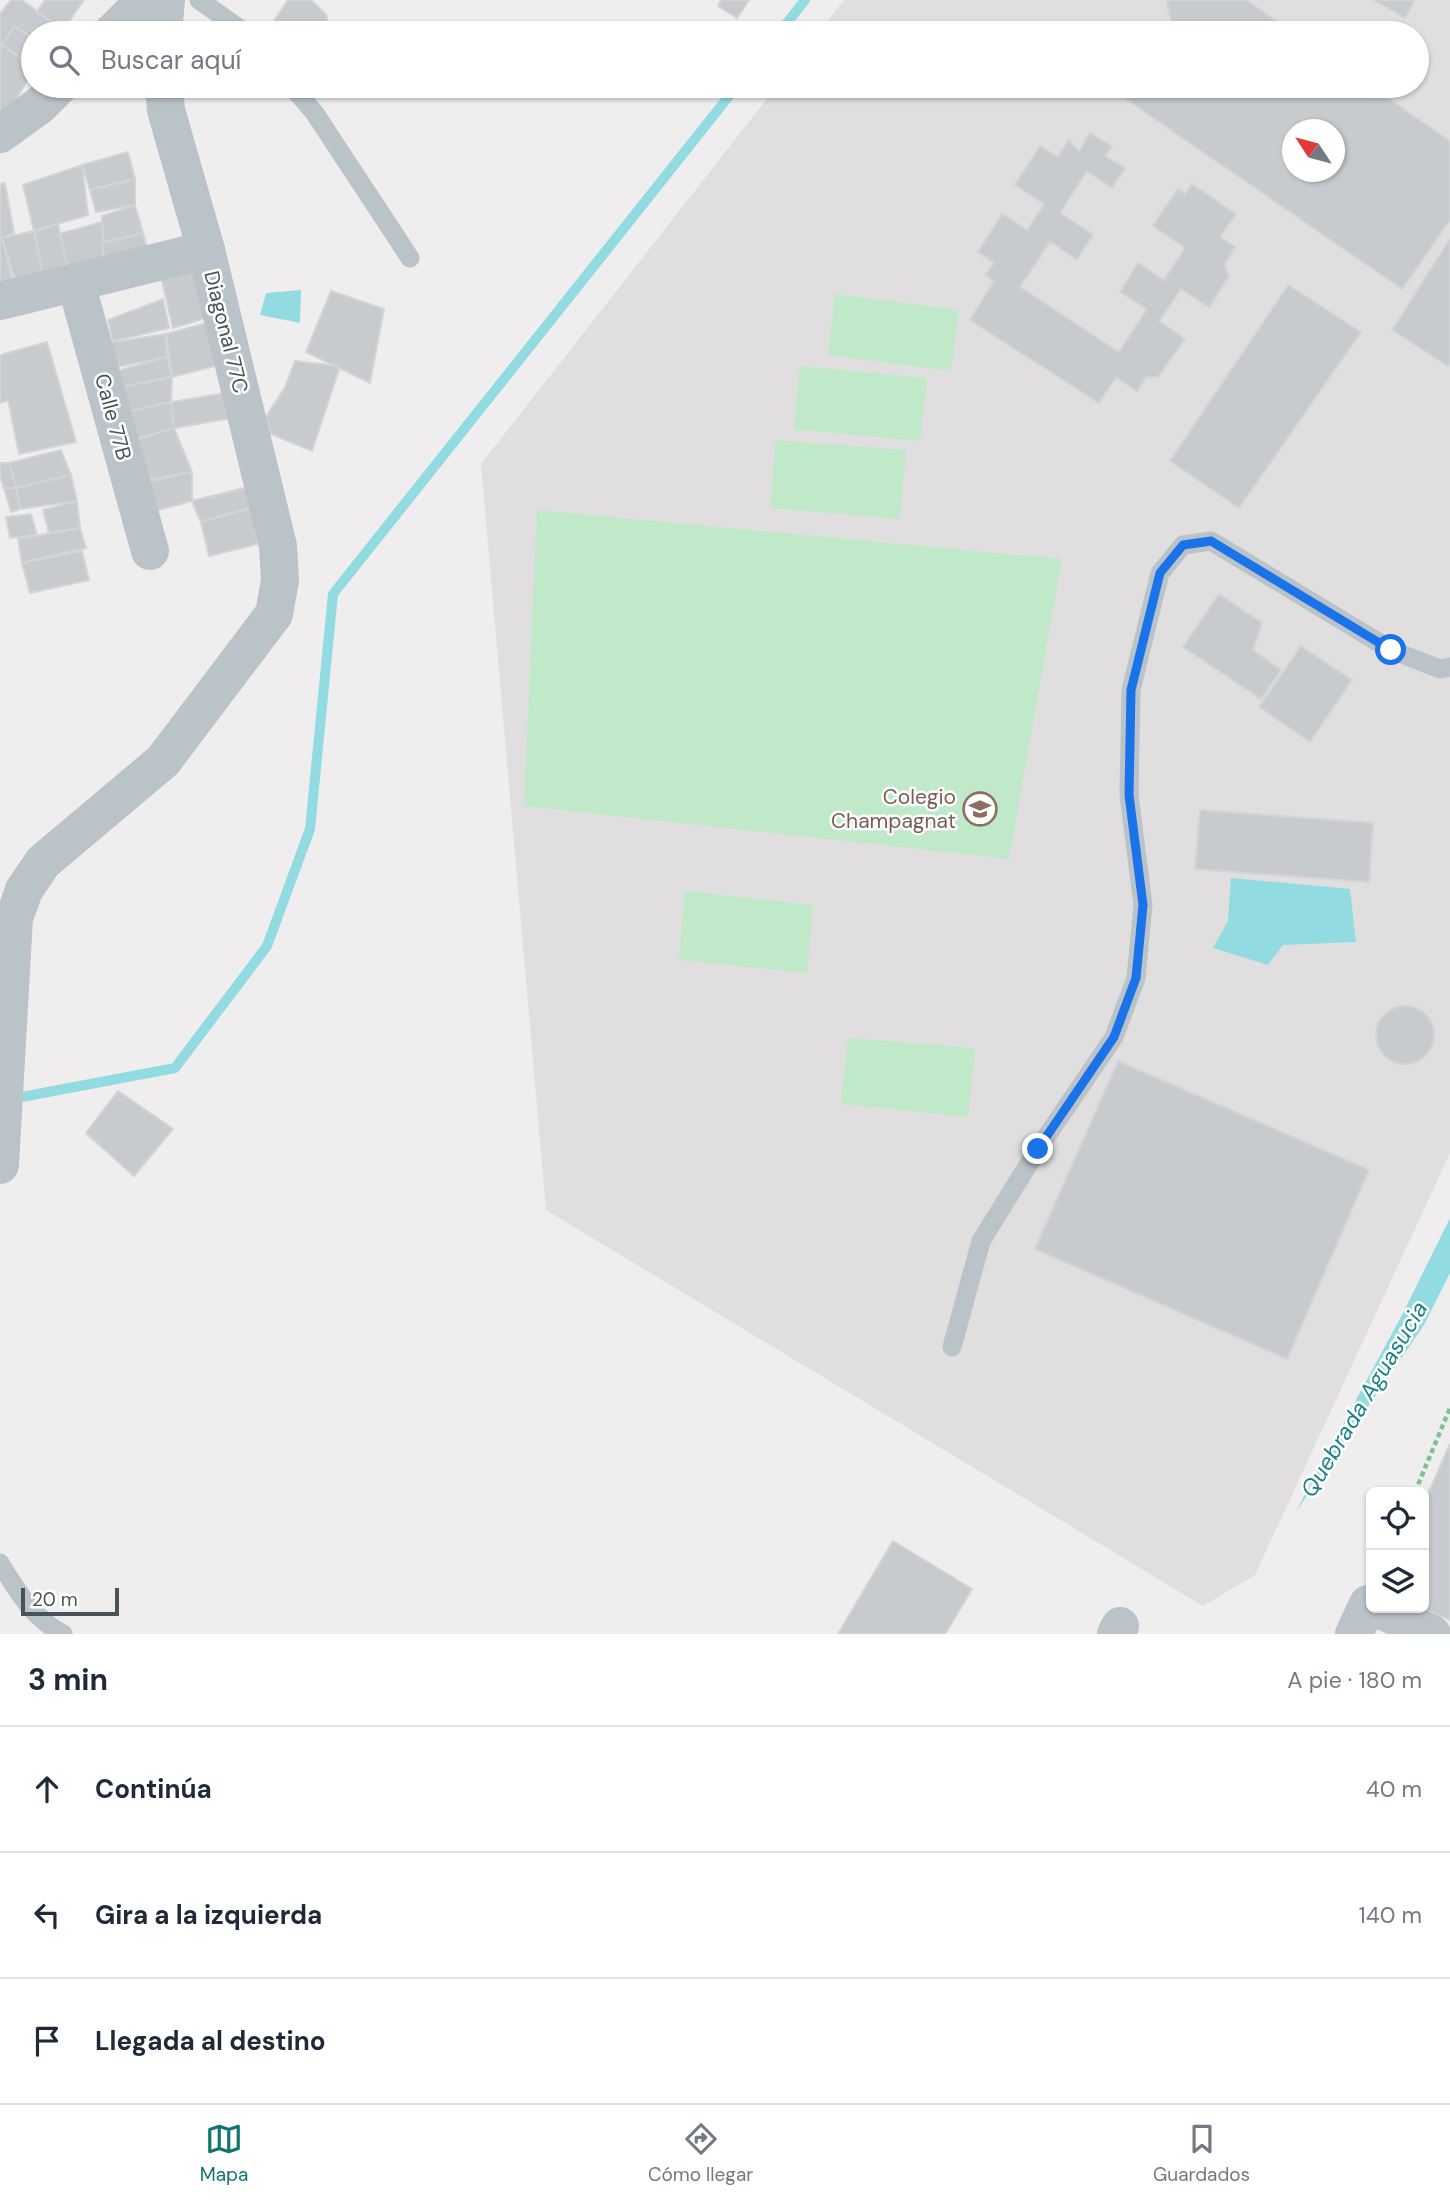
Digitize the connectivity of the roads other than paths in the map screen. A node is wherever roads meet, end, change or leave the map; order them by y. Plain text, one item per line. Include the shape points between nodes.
1 (145, 0) edge
2 (166, 0) edge
3 (199, 0) edge
4 (124, 21) edge
5 (164, 21) edge
6 (229, 21) edge
7 (47, 98) edge
8 (165, 98) edge
9 (302, 98) edge
10 (0, 134) edge
11 (206, 250) junction
12 (410, 258) dead end
13 (76, 283) junction
14 (0, 301) edge
15 (150, 551) dead end
16 (1450, 667) edge
17 (1, 1154) edge
18 (952, 1348) dead end
19 (0, 1563) edge
20 (1366, 1608) edge
21 (1388, 1613) edge
22 (63, 1634) edge
23 (1354, 1634) edge
24 (1432, 1634) edge

1 - 4 street
2 - 5 street
3 - 6 lane
7 - 10 street
8 - 11 street, Diagonal 77C
9 - 12 lane
11 - 13 street
11 - 17 street, Diagonal 77C via 278,546 280,580 274,614 163,761 43,862 24,890 14,918
13 - 14 street
13 - 15 street, Calle 77B
16 - 18 lane via 1440,670 1391,650 1211,541 1183,545 1160,573 1131,690 1129,795 1143,905 1136,978 1114,1037 981,1241
19 - 22 lane via 36,1616
20 - 23 street
21 - 24 street

